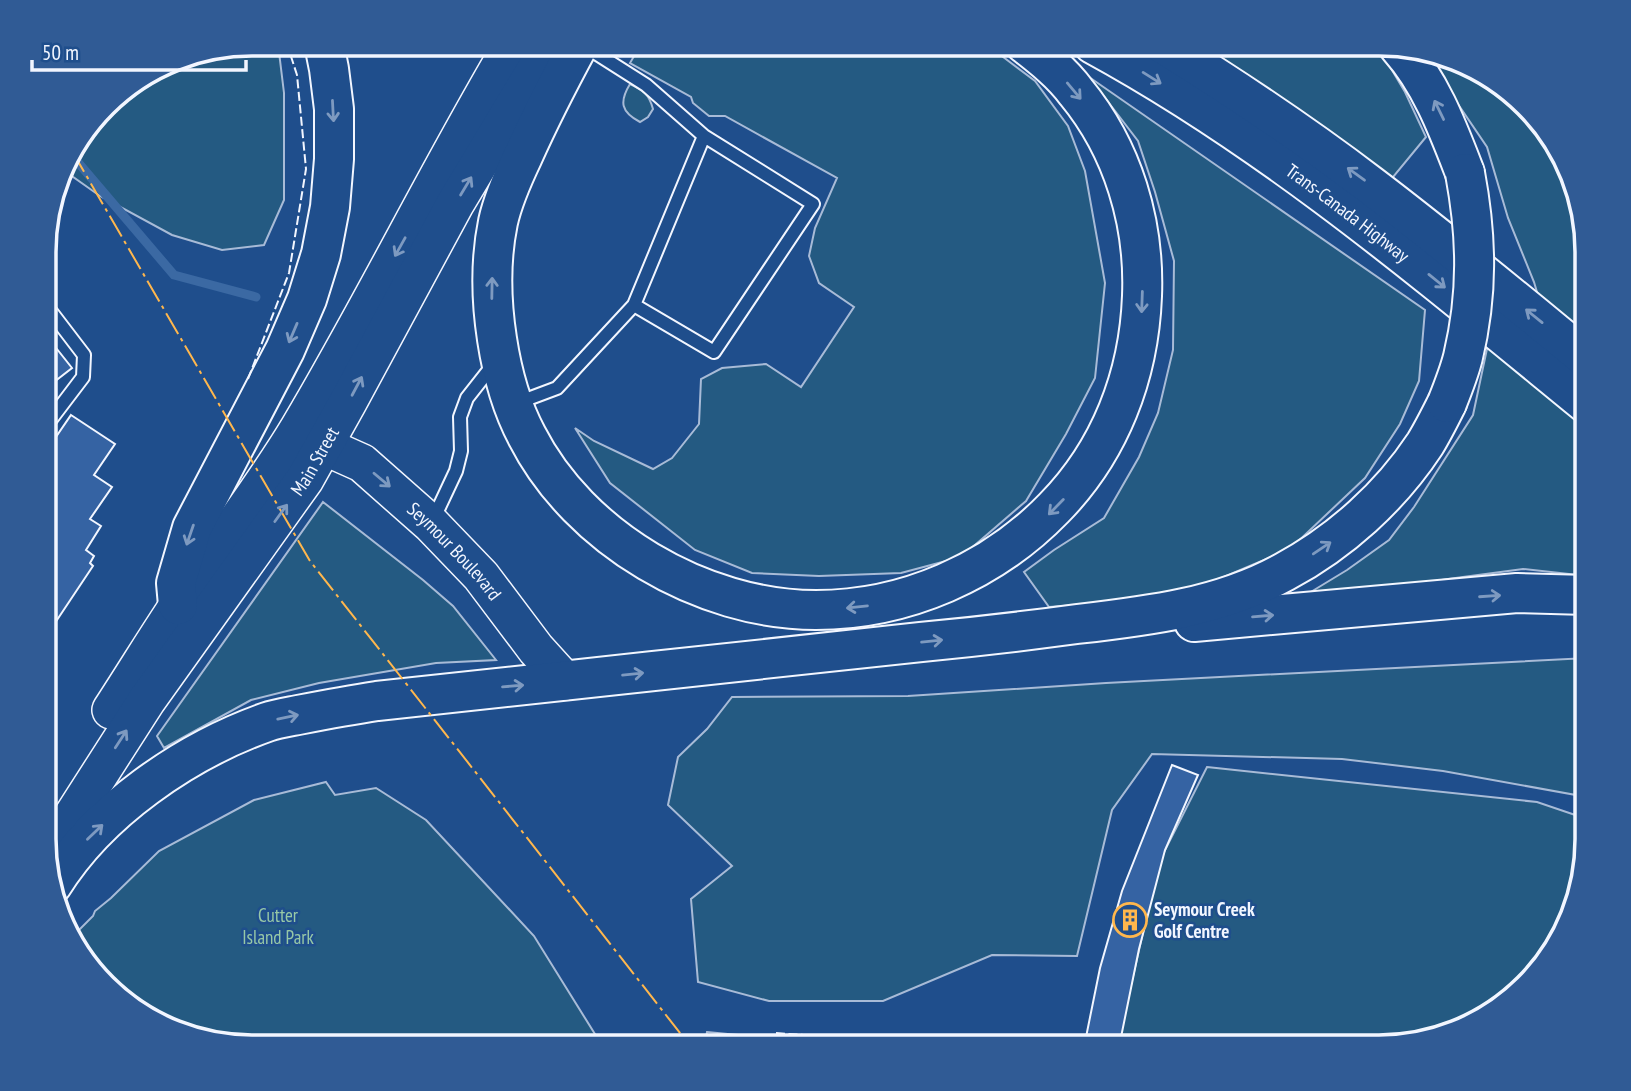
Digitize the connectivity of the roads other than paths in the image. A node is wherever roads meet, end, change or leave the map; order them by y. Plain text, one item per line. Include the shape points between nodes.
1 (326, 56) edge
2 (506, 56) edge
3 (544, 56) edge
4 (573, 56) edge
5 (599, 56) edge
6 (1040, 56) edge
7 (1116, 56) edge
8 (1182, 56) edge
9 (1409, 59) edge
10 (704, 136) junction
11 (634, 305) junction
12 (56, 317) edge
13 (1575, 349) edge
14 (499, 356) junction
15 (1575, 394) edge
16 (513, 405) junction
17 (56, 413) edge
18 (311, 438) junction
19 (431, 524) junction
20 (1575, 595) edge
21 (178, 605) junction
22 (1000, 634) junction
23 (565, 681) junction
24 (56, 798) edge
25 (56, 843) edge
26 (60, 874) edge

1 -> 21 highway via 334,109 334,159 321,254 285,350 192,528 176,583
2 -> 18 main road, Main Street via 334,368
18 -> 3 main road, Main Street
14 -> 4 highway via 492,307 499,221 509,186
5 - 10 lane via 646,85
6 -> 16 highway via 1076,92 1116,156 1139,232 1141,318 1135,360 1101,448 1071,491 996,556 907,598 863,607 815,610 727,596 648,561 593,520 550,472
7 -> 15 highway, Trans-Canada Highway via 1205,111 1349,212
13 -> 8 highway, Trans-Canada Highway via 1370,185
22 -> 9 highway, bridge via 1194,606 1283,573 1366,514 1424,445 1447,403 1462,360 1475,283 1474,242 1465,173 1430,91
10 - 11 lane
10 - 11 lane via 813,204 714,352
11 - 16 lane via 557,388
12 - 17 lane via 84,355 83,377
14 - 16 highway
14 - 19 lane via 467,398 460,417 461,452 456,471
18 -> 19 main road, Seymour Boulevard via 362,463
18 - 21 main road, Main Street via 279,460
25 -> 18 main road, Main Street via 147,700 298,489
19 - 23 main road, Seymour Boulevard via 481,576
22 -> 20 highway via 1198,622 1517,593
21 - 24 main road, Main Street
23 -> 22 highway
26 -> 23 highway via 79,847 118,809 159,778 214,744 269,721 377,701

